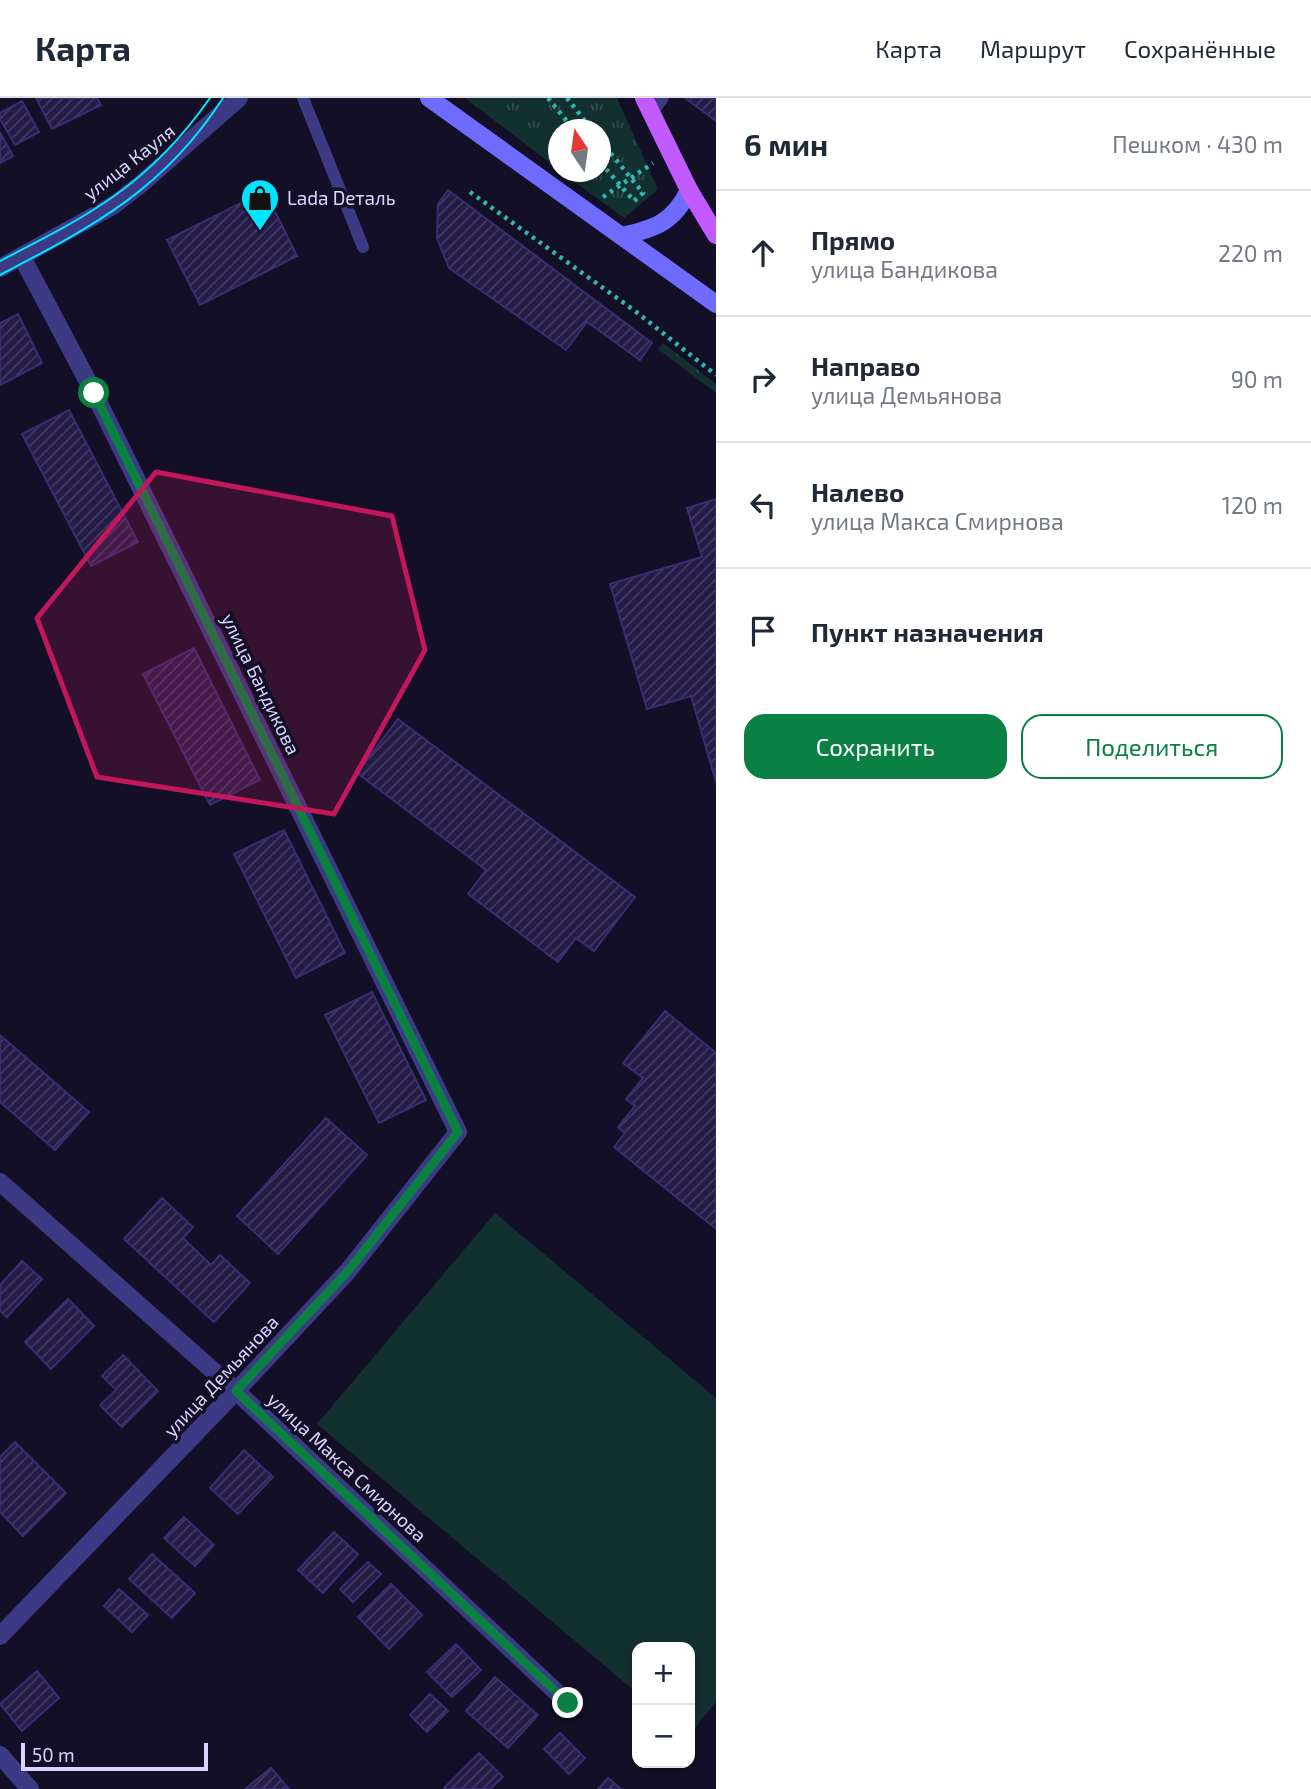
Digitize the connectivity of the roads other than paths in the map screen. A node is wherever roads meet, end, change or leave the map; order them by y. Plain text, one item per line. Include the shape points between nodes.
1 (239, 98) edge
2 (303, 98) edge
3 (429, 98) edge
4 (663, 98) edge
5 (647, 106) edge
6 (688, 190) junction
7 (716, 235) edge
8 (621, 236) junction
9 (363, 247) dead end
10 (22, 257) junction
11 (0, 268) edge
12 (716, 304) edge
13 (458, 1132) joint
14 (0, 1182) edge
15 (236, 1391) junction
16 (0, 1636) edge
17 (568, 1703) dead end
18 (0, 1755) edge
19 (30, 1789) edge

1 - 10 street, улица Кауля via 114,205
2 - 9 lane
3 - 8 main road
4 - 5 lane
5 - 6 main road
6 - 7 main road
6 - 8 main road via 680,209 666,220
8 - 12 main road
10 - 11 street, улица Кауля
10 - 13 street, улица Бандикова via 94,393
13 - 15 street, улица Демьянова via 348,1271
14 - 15 street, улица Макса Смирнова
15 - 16 street, улица Демьянова
15 - 17 street, улица Макса Смирнова
18 - 19 street

